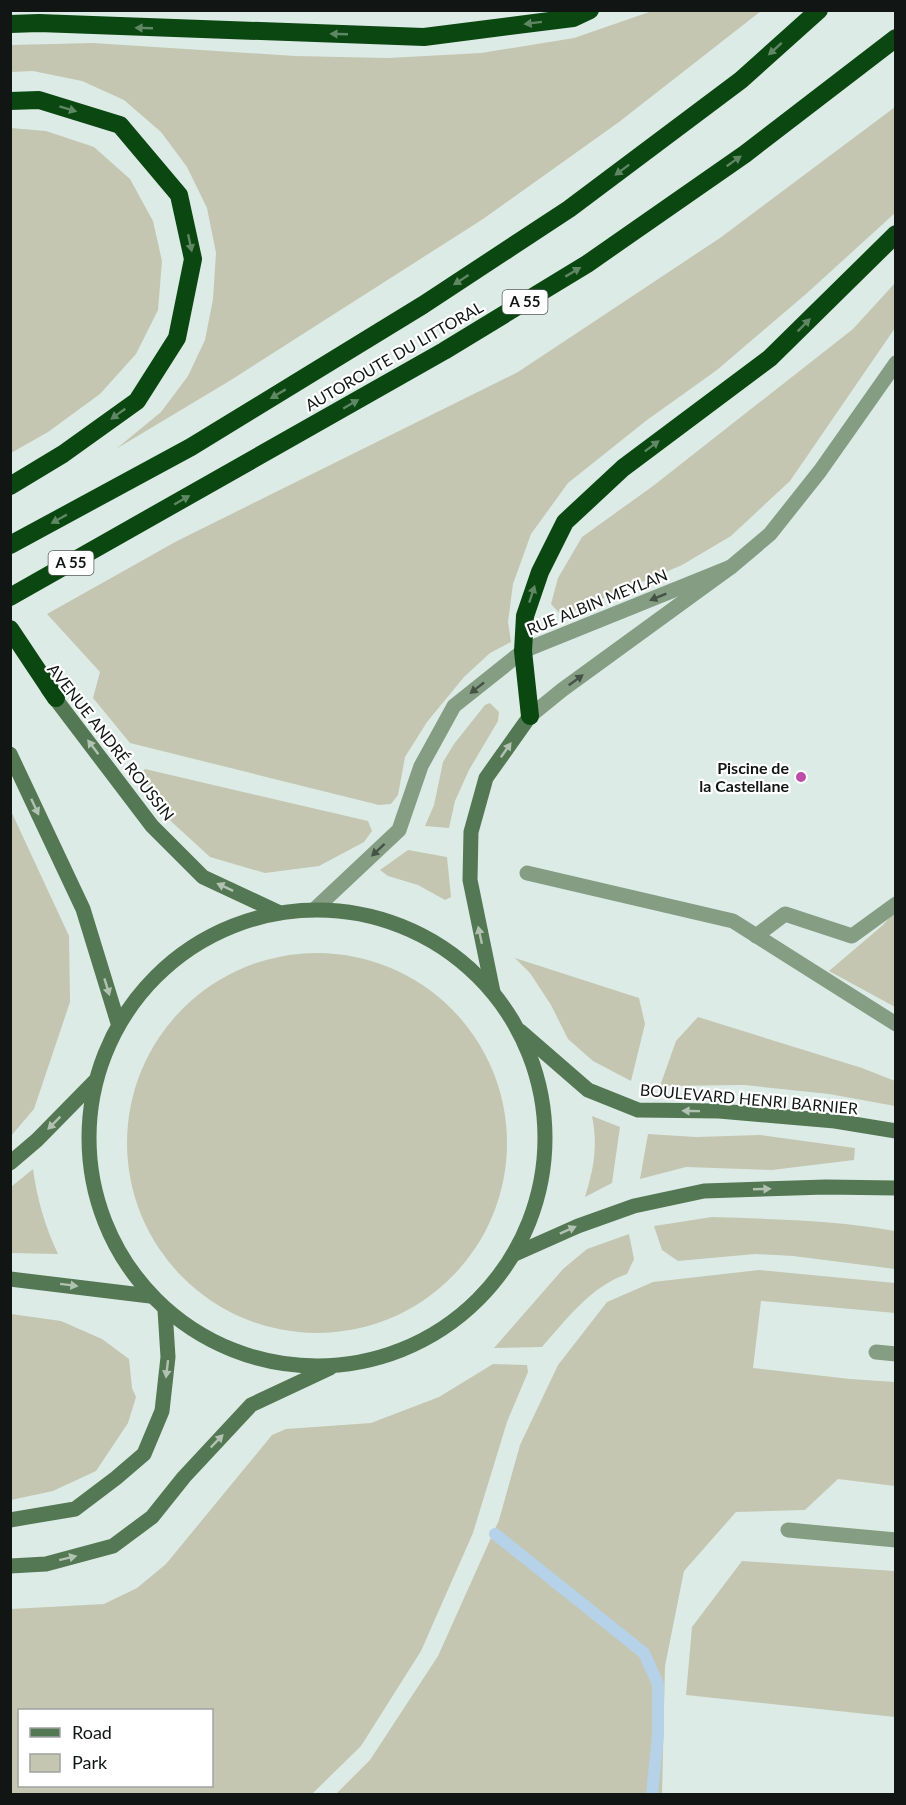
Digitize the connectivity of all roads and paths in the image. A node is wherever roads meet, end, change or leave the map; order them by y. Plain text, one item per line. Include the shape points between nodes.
1 (590, 10) edge
2 (819, 10) edge
3 (10, 24) edge
4 (896, 38) edge
5 (10, 101) edge
6 (896, 234) edge
7 (896, 363) edge
8 (10, 486) edge
9 (10, 545) edge
10 (731, 567) junction
11 (10, 597) edge
12 (10, 629) edge
13 (10, 647) edge
14 (523, 651) junction
15 (56, 698) junction
16 (530, 716) junction
17 (10, 754) edge
18 (527, 873) dead end
19 (896, 904) edge
20 (315, 909) junction
21 (278, 912) junction
22 (756, 936) junction
23 (493, 992) junction
24 (118, 1023) junction
25 (896, 1024) edge
26 (518, 1029) junction
27 (95, 1081) junction
28 (896, 1131) edge
29 (10, 1163) edge
30 (896, 1188) edge
31 (515, 1254) junction
32 (10, 1279) edge
33 (150, 1296) junction
34 (165, 1310) junction
35 (876, 1352) dead end
36 (896, 1354) edge
37 (331, 1368) junction
38 (10, 1520) edge
39 (788, 1530) dead end
40 (896, 1540) edge
41 (10, 1566) edge

1 -> 3 highway via 573,18 424,37
2 -> 9 highway, AUTOROUTE DU LITTORAL / A 55 via 741,80 569,209 403,318 191,447
11 -> 4 highway, AUTOROUTE DU LITTORAL / A 55 via 444,351 587,264 745,154
5 -> 8 highway via 39,100 120,125 179,195 193,259 177,338 137,400 63,454
14 -> 6 highway via 525,616 540,572 565,522 622,468 770,358
7 - 10 street, RUE ALBIN MEYLAN via 770,534
10 -> 14 street, RUE ALBIN MEYLAN
16 -> 10 street, RUE ALBIN MEYLAN
12 - 15 highway
13 - 15 main road, AVENUE ANDRÉ ROUSSIN
14 - 16 highway
14 -> 20 street, RUE ALBIN MEYLAN via 454,706 421,766 399,830
21 -> 15 main road, AVENUE ANDRÉ ROUSSIN via 203,877 152,826
23 -> 16 main road, RUE ALBIN MEYLAN via 470,880 471,832 486,778
17 -> 24 main road via 83,909
18 - 22 street via 733,921
19 - 22 street via 852,936 784,914
20 - 21 main road
20 - 23 main road via 366,914 414,930 457,957
21 - 24 main road via 215,933 169,964
22 - 25 street
23 - 26 main road
24 - 27 main road
28 -> 26 main road, BOULEVARD HENRI BARNIER via 835,1121 719,1111 638,1110 588,1090
26 - 31 main road via 539,1082 545,1139 539,1196
27 -> 29 main road
27 - 33 main road via 87,1136 94,1191 113,1243
31 -> 30 main road via 634,1206 704,1191
31 - 37 main road via 483,1296 439,1332 387,1357
32 -> 33 main road
33 - 34 main road
34 - 37 main road via 214,1344 271,1364
34 -> 38 main road via 168,1357 162,1411 144,1454 75,1509
35 - 36 street
41 -> 37 main road via 45,1564 113,1546 152,1517 251,1405
39 - 40 street

